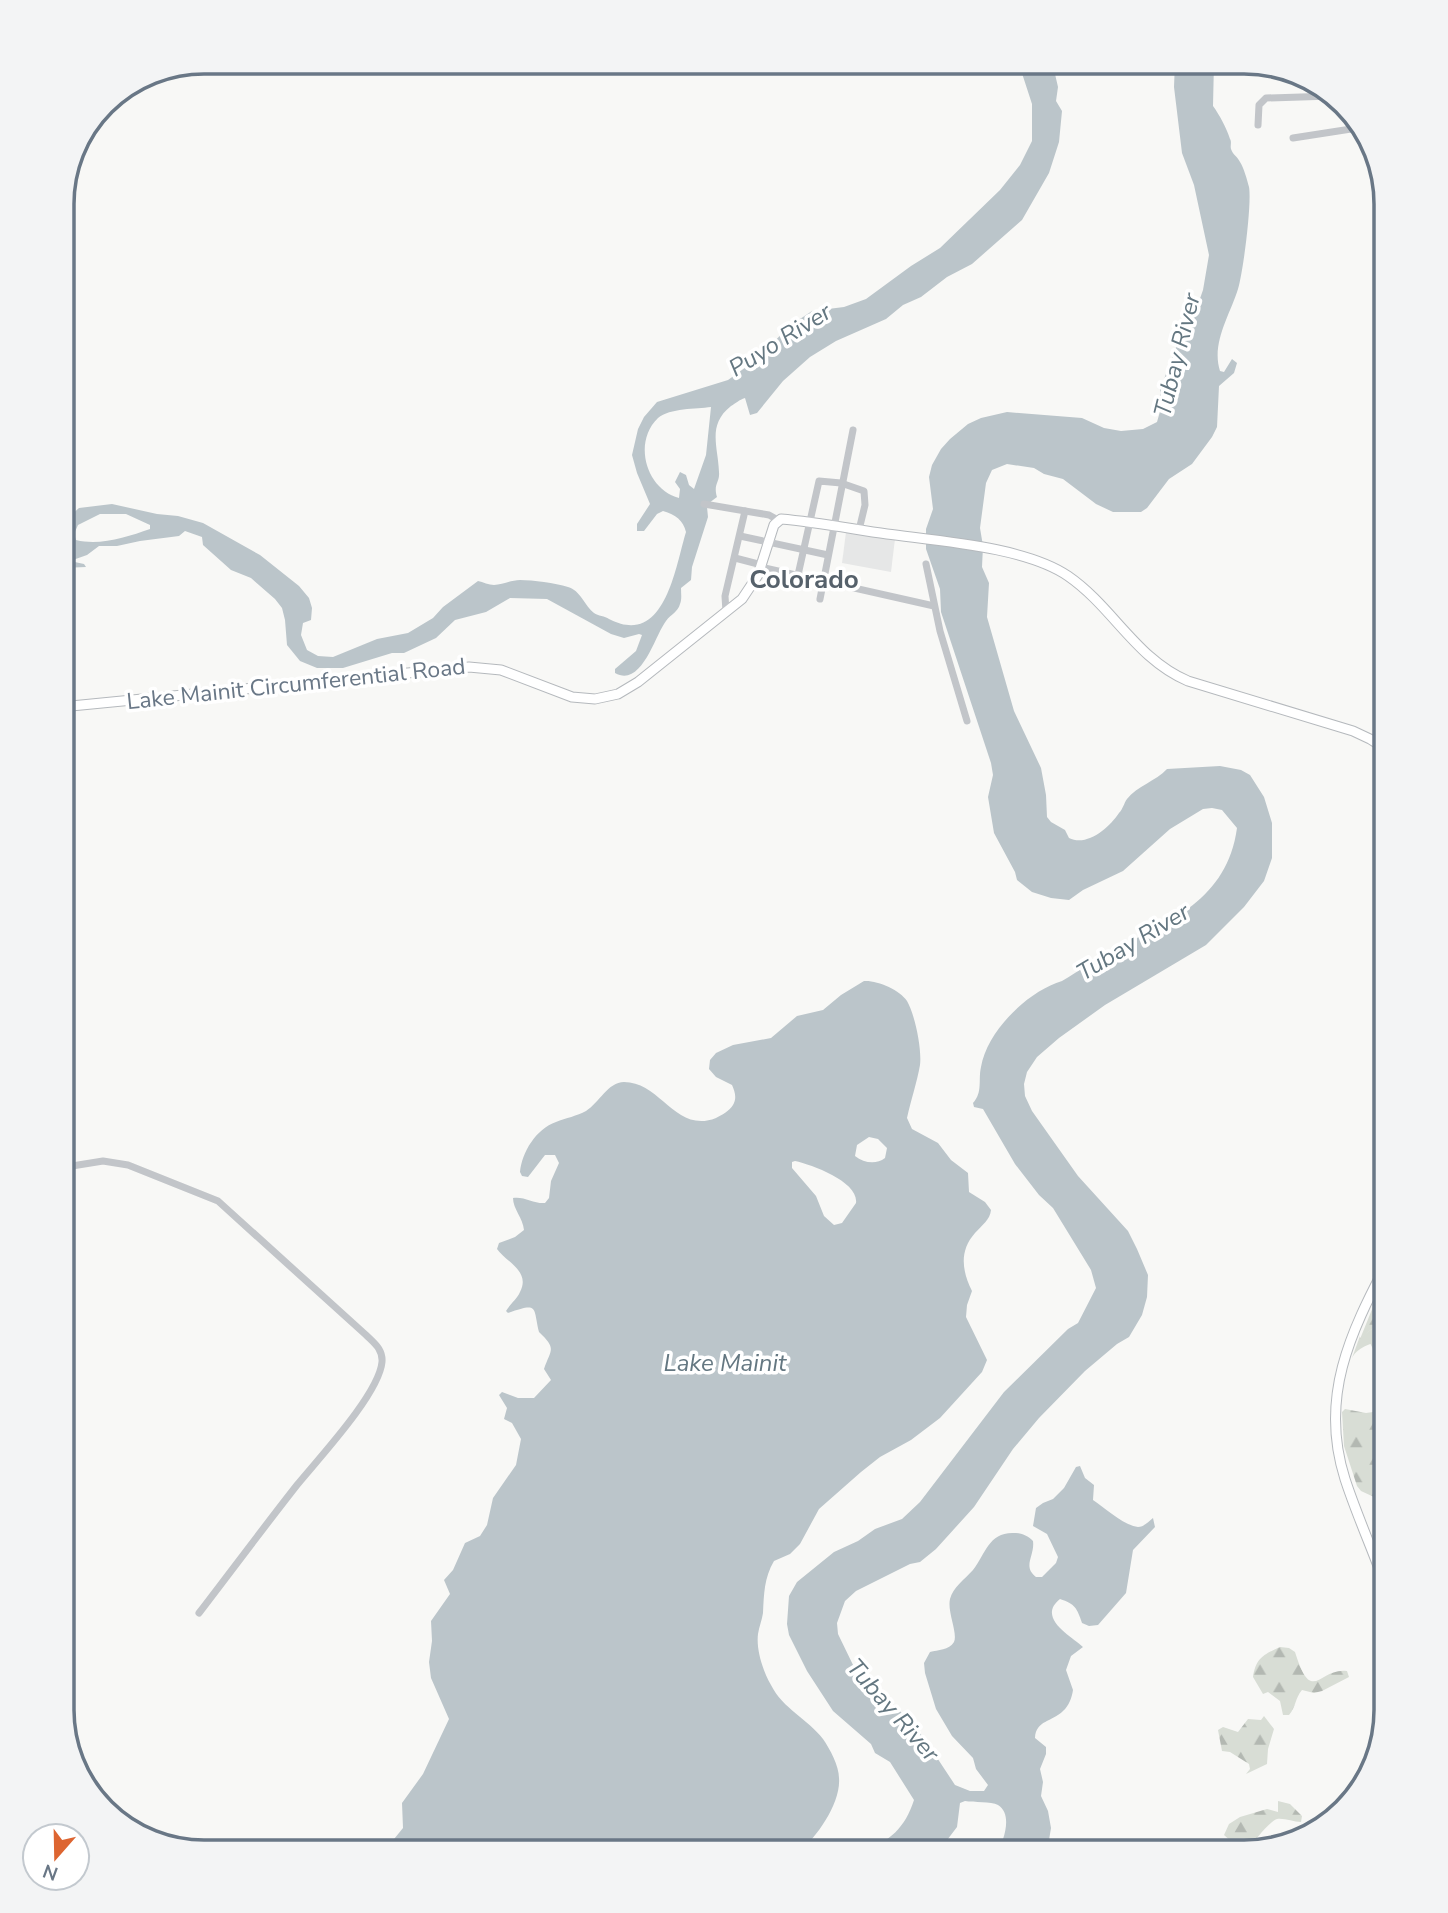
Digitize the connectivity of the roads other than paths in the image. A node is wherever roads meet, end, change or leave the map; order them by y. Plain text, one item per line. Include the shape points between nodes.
1 (1318, 96) edge
2 (1258, 125) dead end
3 (1351, 129) edge
4 (1293, 138) dead end
5 (853, 430) dead end
6 (841, 483) junction
7 (704, 504) dead end
8 (745, 511) junction
9 (778, 520) junction
10 (810, 523) junction
11 (833, 526) junction
12 (859, 530) junction
13 (740, 536) junction
14 (768, 542) junction
15 (804, 550) junction
16 (828, 555) junction
17 (735, 558) junction
18 (926, 564) dead end
19 (762, 566) junction
20 (798, 575) junction
21 (823, 580) junction
22 (820, 599) dead end
23 (934, 606) junction
24 (726, 612) junction
25 (74, 706) edge
26 (967, 722) dead end
27 (1374, 743) edge
28 (74, 1166) edge
29 (1374, 1287) edge
30 (1374, 1556) edge
31 (200, 1613) dead end

1 - 2 street via 1266,98 1259,105
3 - 4 street
5 - 6 street
6 - 10 street via 819,481
6 - 11 street
6 - 12 street via 865,494
7 - 8 street
8 - 9 street
8 - 13 street
9 - 10 main road
9 - 14 main road, Lake Mainit Circumferential Road
10 - 11 main road
10 - 15 street
11 - 12 main road
11 - 16 street
12 - 27 main road via 1032,558 1067,575 1169,673 1353,731
13 - 14 street
13 - 17 street
14 - 15 street
14 - 19 main road, Lake Mainit Circumferential Road
15 - 16 street
15 - 20 street
16 - 21 street
17 - 19 street
17 - 24 street via 725,596
18 - 23 street
19 - 20 street
19 - 24 main road, Lake Mainit Circumferential Road via 742,599
20 - 21 street
21 - 22 street
21 - 23 street
23 - 26 street
24 - 25 main road, Lake Mainit Circumferential Road via 638,682 602,698 572,696 501,670 469,667
28 - 31 street via 103,1161 128,1165 218,1201 380,1351 378,1374 353,1416
29 - 30 main road via 1351,1336 1336,1412 1345,1479

